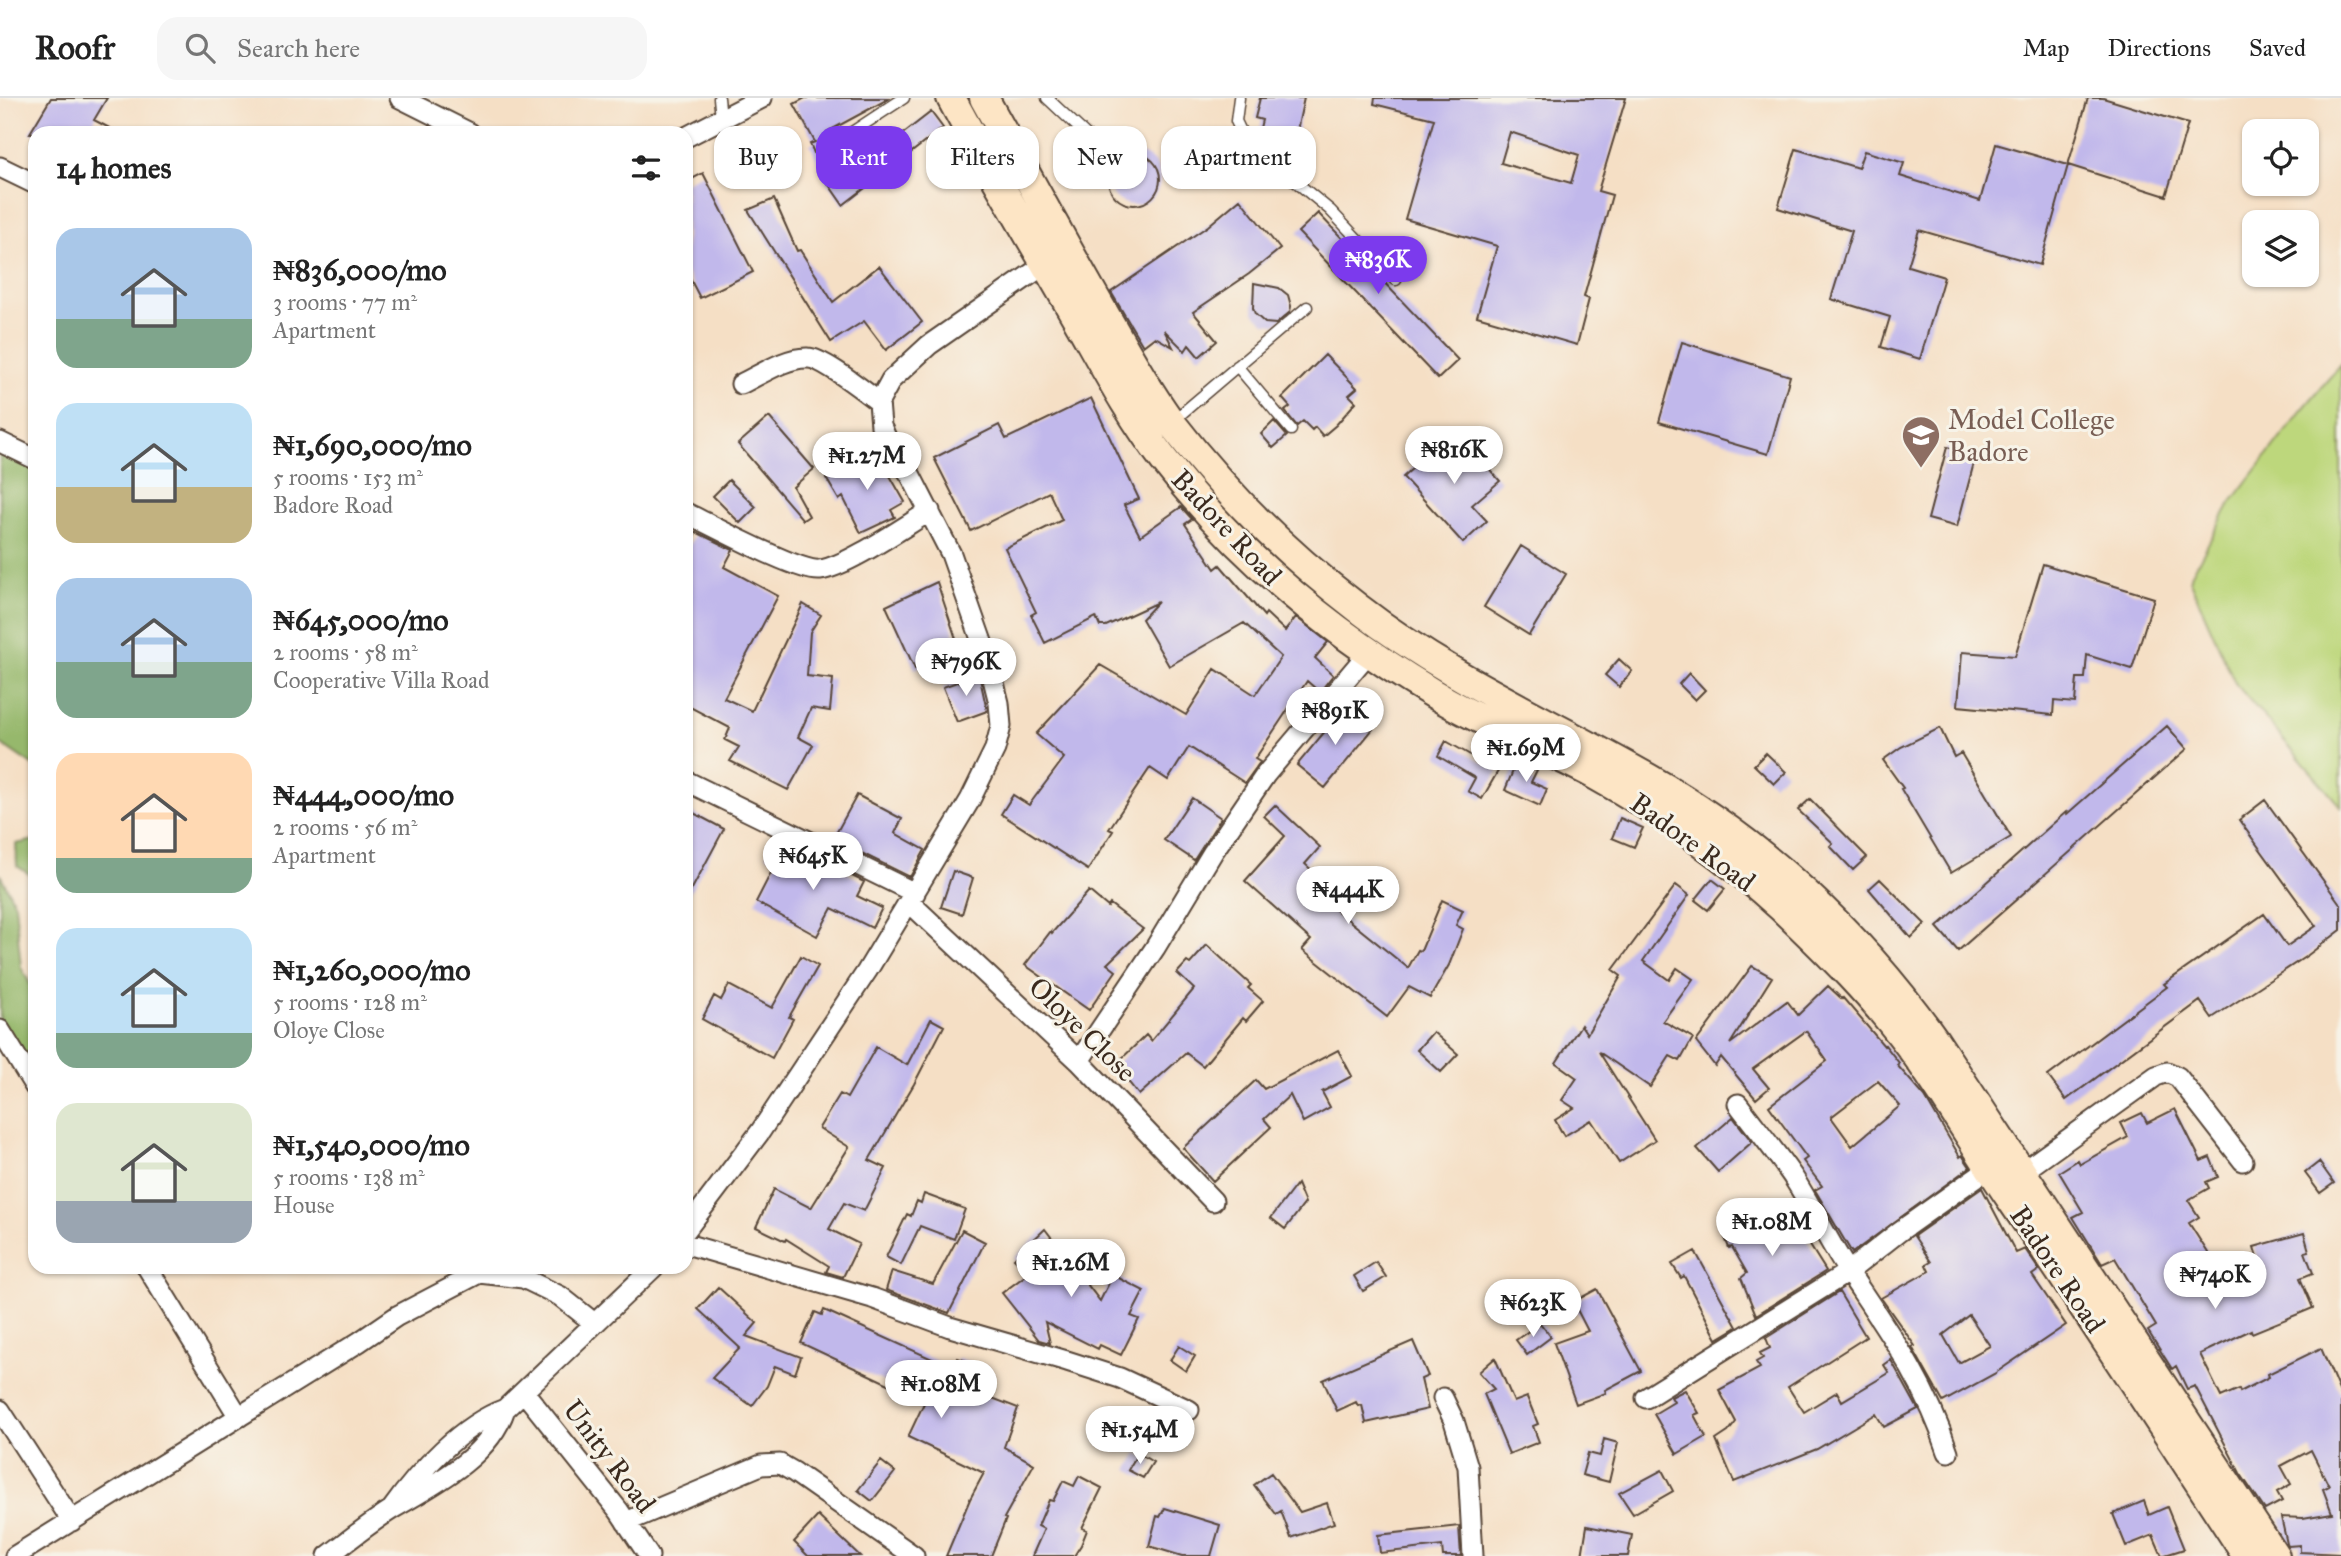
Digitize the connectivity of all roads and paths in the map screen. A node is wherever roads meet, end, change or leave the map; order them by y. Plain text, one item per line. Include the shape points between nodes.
1 (400, 98) edge
2 (762, 98) edge
3 (904, 98) edge
4 (951, 98) edge
5 (984, 98) edge
6 (1047, 98) edge
7 (1239, 98) edge
8 (720, 108) edge
9 (456, 126) edge
10 (860, 126) edge
11 (1077, 126) edge
12 (693, 130) edge
13 (0, 167) edge
14 (28, 181) edge
15 (1044, 265) junction
16 (1396, 280) dead end
17 (1307, 307) dead end
18 (1237, 366) junction
19 (741, 384) dead end
20 (879, 401) junction
21 (1154, 413) junction
22 (1291, 430) dead end
23 (0, 442) edge
24 (28, 456) edge
25 (930, 511) junction
26 (693, 516) edge
27 (1370, 651) junction
28 (693, 785) edge
29 (912, 897) junction
30 (0, 1030) edge
31 (1079, 1061) junction
32 (28, 1076) edge
33 (1738, 1104) dead end
34 (2243, 1161) dead end
35 (1989, 1168) junction
36 (2022, 1172) junction
37 (1213, 1201) dead end
38 (693, 1221) edge
39 (693, 1246) edge
40 (1848, 1272) junction
41 (151, 1274) edge
42 (475, 1274) edge
43 (494, 1274) edge
44 (646, 1274) edge
45 (594, 1323) junction
46 (524, 1392) junction
47 (1443, 1398) dead end
48 (1646, 1398) dead end
49 (1189, 1409) dead end
50 (0, 1410) edge
51 (239, 1416) junction
52 (1948, 1452) dead end
53 (72, 1521) junction
54 (626, 1522) junction
55 (15, 1556) edge
56 (328, 1556) edge
57 (649, 1556) edge
58 (914, 1556) edge
59 (1473, 1556) edge
60 (2247, 1556) edge
61 (2275, 1556) edge

1 - 9 street
2 - 8 street
3 - 10 lane
4 - 15 main road, Badore Road
5 - 21 main road, Badore Road
6 - 11 lane
7 - 16 lane via 1236,121 1245,140 1330,210
8 - 12 street
13 - 14 street
15 - 20 street via 929,345 891,380
15 - 21 main road, Badore Road via 1103,369
17 - 18 lane
18 - 21 lane
18 - 22 lane
19 - 20 street via 777,366 810,358
20 - 25 street via 881,426 889,444
21 - 27 main road, Badore Road via 1163,459 1218,522 1288,591
21 - 36 main road, Badore Road via 1272,536 1357,608 1437,663 1651,779 1745,842 1791,880 1906,1000
23 - 24 street
25 - 26 street via 841,563 820,570 774,556
25 - 29 street via 985,648 1001,726 970,800
27 - 31 street via 1266,774
27 - 35 main road, Badore Road via 1437,696 1595,775 1734,867 1813,938 1872,1000 1911,1049
28 - 29 street, Oloye Close
29 - 31 street, Oloye Close
29 - 38 street via 760,1132
30 - 32 street
31 - 37 street, Oloye Close
33 - 40 street via 1793,1177
34 - 36 street via 2178,1077 2167,1072
35 - 40 street
35 - 60 main road, Badore Road
36 - 61 main road, Badore Road
39 - 49 street via 1120,1378
40 - 48 street
40 - 52 street via 1913,1370 1936,1414
41 - 51 street
42 - 51 street via 397,1316
43 - 45 street via 523,1278 560,1296
44 - 45 street
45 - 46 street
46 - 54 street, Unity Road
46 - 56 street via 505,1409 480,1449
47 - 59 street via 1468,1467
50 - 53 street
51 - 53 street
53 - 55 street
54 - 57 street, Unity Road
54 - 58 street via 773,1463 794,1472

